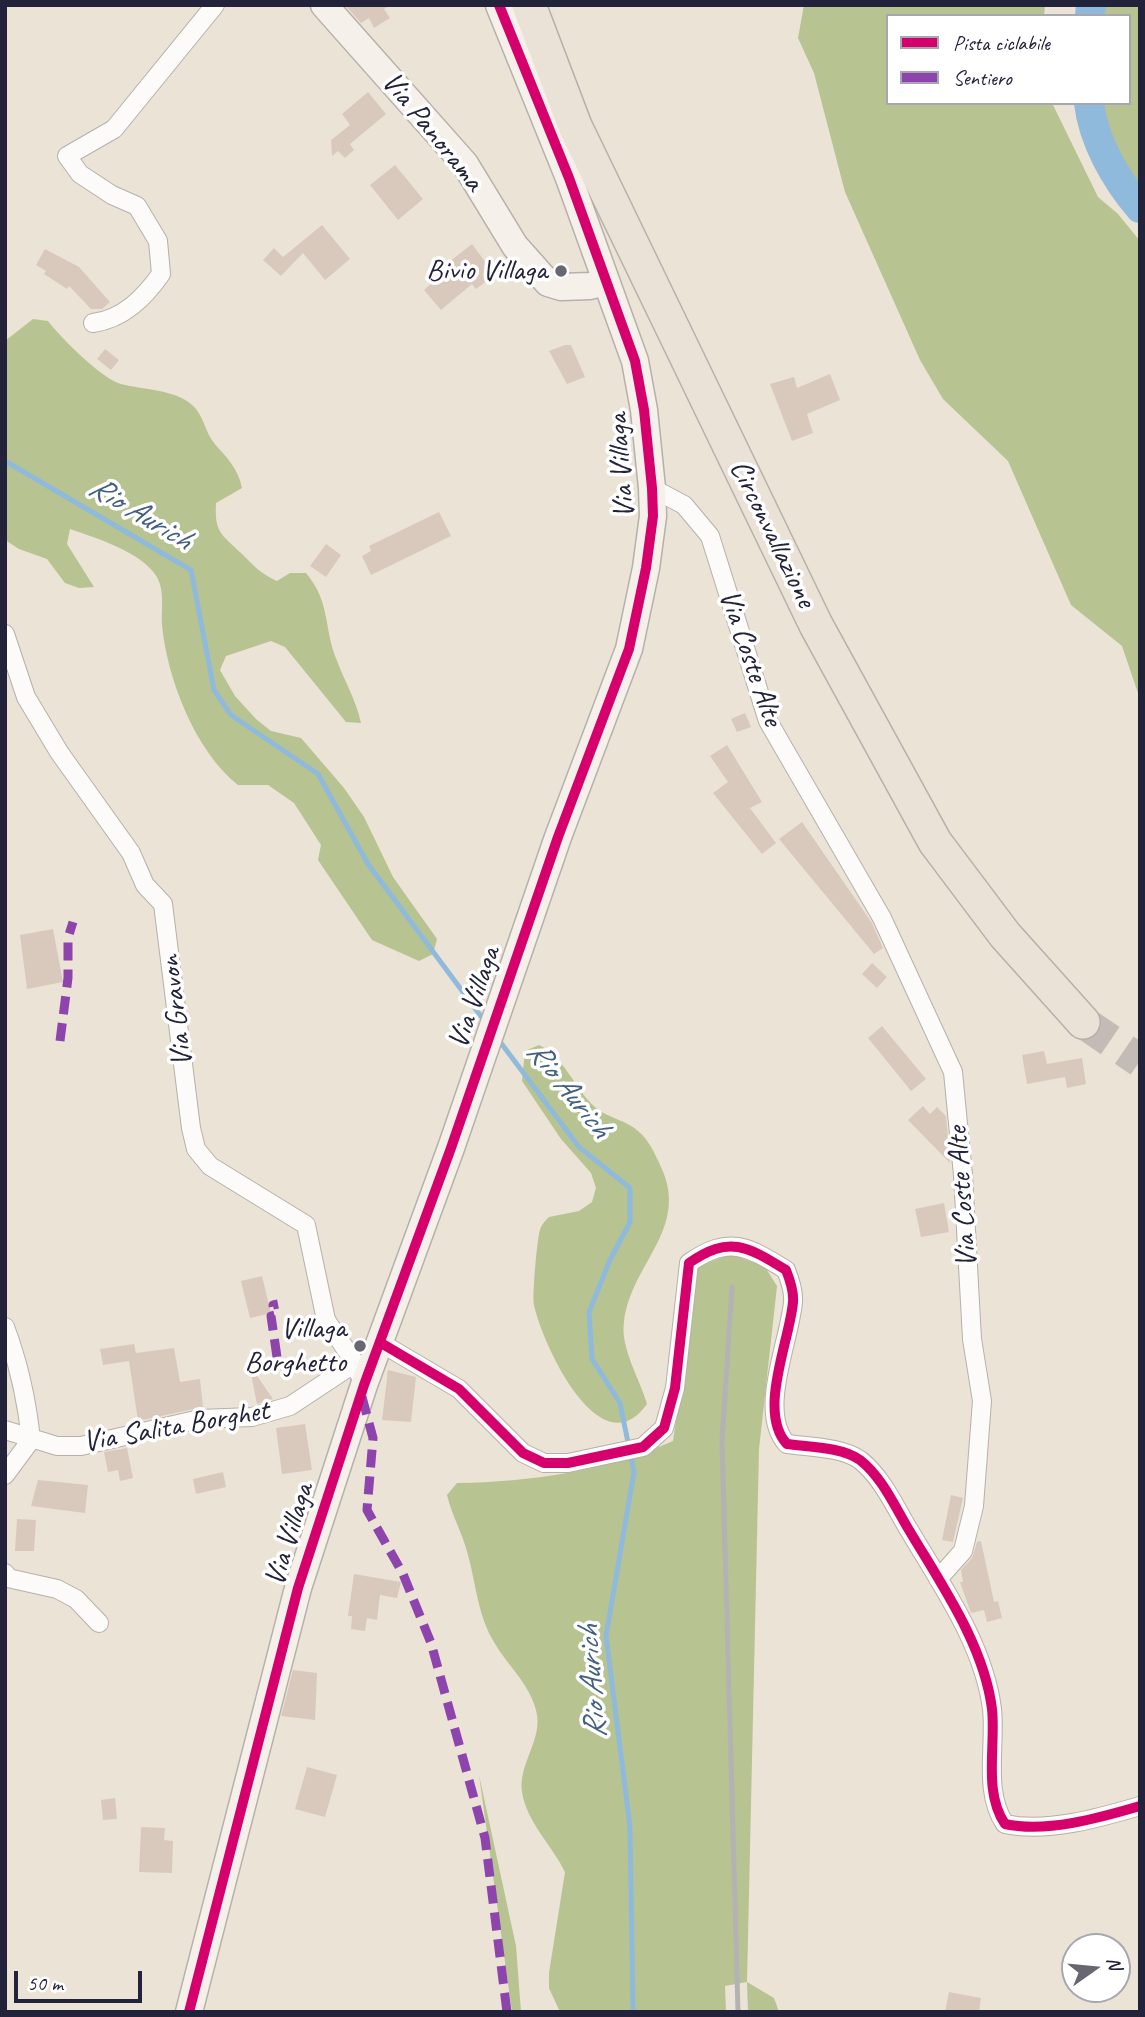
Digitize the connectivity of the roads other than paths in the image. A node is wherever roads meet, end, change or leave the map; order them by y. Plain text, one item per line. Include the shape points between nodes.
1 (215, 5) edge
2 (324, 5) edge
3 (499, 5) edge
4 (529, 5) edge
5 (606, 282) junction
6 (93, 323) dead end
7 (652, 488) junction
8 (5, 634) edge
9 (1083, 1022) tunnel mouth
10 (5, 1327) edge
11 (381, 1343) junction
12 (359, 1374) junction
13 (5, 1430) edge
14 (31, 1440) junction
15 (5, 1475) edge
16 (5, 1573) edge
17 (937, 1578) junction
18 (99, 1623) dead end
19 (1140, 1806) edge
20 (189, 2012) edge

1 - 6 street via 114,129 67,156 80,174 137,206 158,241 161,274 144,297 110,321
2 - 5 street, Via Panorama via 465,164 515,246 548,283 561,288
3 - 5 street, Via Villaga
4 - 9 highway, Circonvallazione via 575,126 816,625 935,842 1005,935
5 - 7 street, Via Villaga via 635,361
7 - 11 street, Via Villaga via 646,568 629,649
7 - 17 street, Via Coste Alte via 684,505 710,536 768,721 882,918 953,1072 972,1339 982,1401 974,1506 963,1551
8 - 12 street, Via Gravon via 26,697 131,853 145,885 163,904 196,1149 210,1166 306,1225 326,1320
10 - 14 street via 19,1369
11 - 12 street, Via Villaga
11 - 17 street via 459,1389 523,1453 544,1463 615,1454 643,1447 664,1428 675,1388 689,1262 709,1248 726,1244 762,1255 786,1270 793,1301 775,1396 778,1435 787,1444 859,1459 883,1486
12 - 14 street, Via Salita Borghet via 290,1406 251,1417 200,1419 81,1446
12 - 20 street, Via Villaga via 298,1588
13 - 14 street, Via Salita Borghet
14 - 15 street
16 - 18 street via 8,1578 57,1589 76,1599
17 - 19 street via 985,1677 992,1709 994,1808 1005,1824 1022,1828 1049,1825

